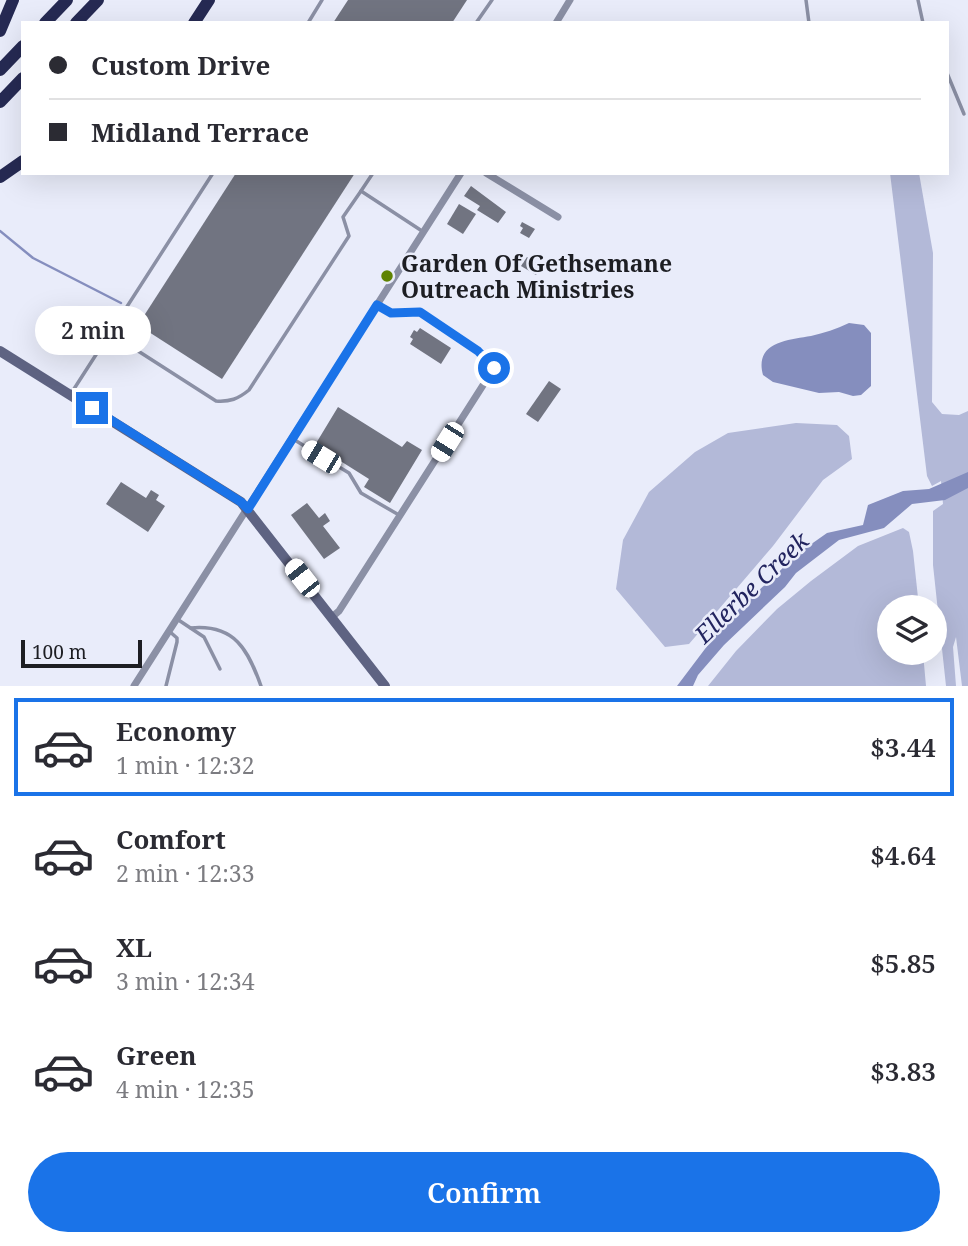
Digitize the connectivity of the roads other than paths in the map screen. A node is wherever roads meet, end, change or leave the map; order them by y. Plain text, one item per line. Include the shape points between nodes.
1 (13, 0) edge
2 (67, 0) edge
3 (98, 0) edge
4 (209, 0) edge
5 (322, 0) edge
6 (492, 0) edge
7 (570, 0) edge
8 (806, 0) edge
9 (918, 0) edge
10 (47, 21) edge
11 (78, 21) edge
12 (195, 21) edge
13 (309, 21) edge
14 (477, 21) edge
15 (557, 21) edge
16 (809, 21) edge
17 (923, 21) edge
18 (0, 31) edge
19 (21, 48) edge
20 (0, 70) edge
21 (949, 79) edge
22 (21, 80) edge
23 (0, 102) edge
24 (964, 114) dead end
25 (21, 162) edge
26 (212, 175) edge
27 (372, 175) edge
28 (460, 175) edge
29 (489, 175) edge
30 (0, 177) edge
31 (361, 191) junction
32 (558, 216) dead end
33 (422, 230) junction
34 (377, 305) junction
35 (110, 333) junction
36 (0, 351) edge
37 (71, 395) junction
38 (292, 439) junction
39 (248, 509) junction
40 (401, 516) junction
41 (332, 617) junction
42 (177, 619) junction
43 (191, 628) junction
44 (169, 631) junction
45 (220, 669) dead end
46 (134, 686) edge
47 (166, 686) edge
48 (261, 686) edge
49 (385, 686) edge

1 - 18 highway
2 - 10 highway
3 - 11 highway
4 - 12 highway
5 - 13 lane
6 - 14 lane
7 - 15 street
8 - 16 lane
9 - 17 lane
19 - 20 highway
21 - 24 lane
22 - 23 highway
25 - 30 highway
26 - 35 lane
27 - 31 lane
28 - 33 street
29 - 32 street
31 - 33 lane
31 - 35 lane via 343,217 349,236 240,398 216,401
33 - 34 street
34 - 38 street
34 - 40 street via 391,313 420,312 478,351 494,368
35 - 37 lane
36 - 37 street
37 - 39 street
38 - 39 street
38 - 40 lane via 349,473 361,493
39 - 41 street
39 - 42 street
40 - 41 street
41 - 49 street
42 - 43 lane
42 - 44 street
43 - 45 lane via 204,637
43 - 48 lane via 218,629 242,644
44 - 46 street
44 - 47 lane via 177,642

